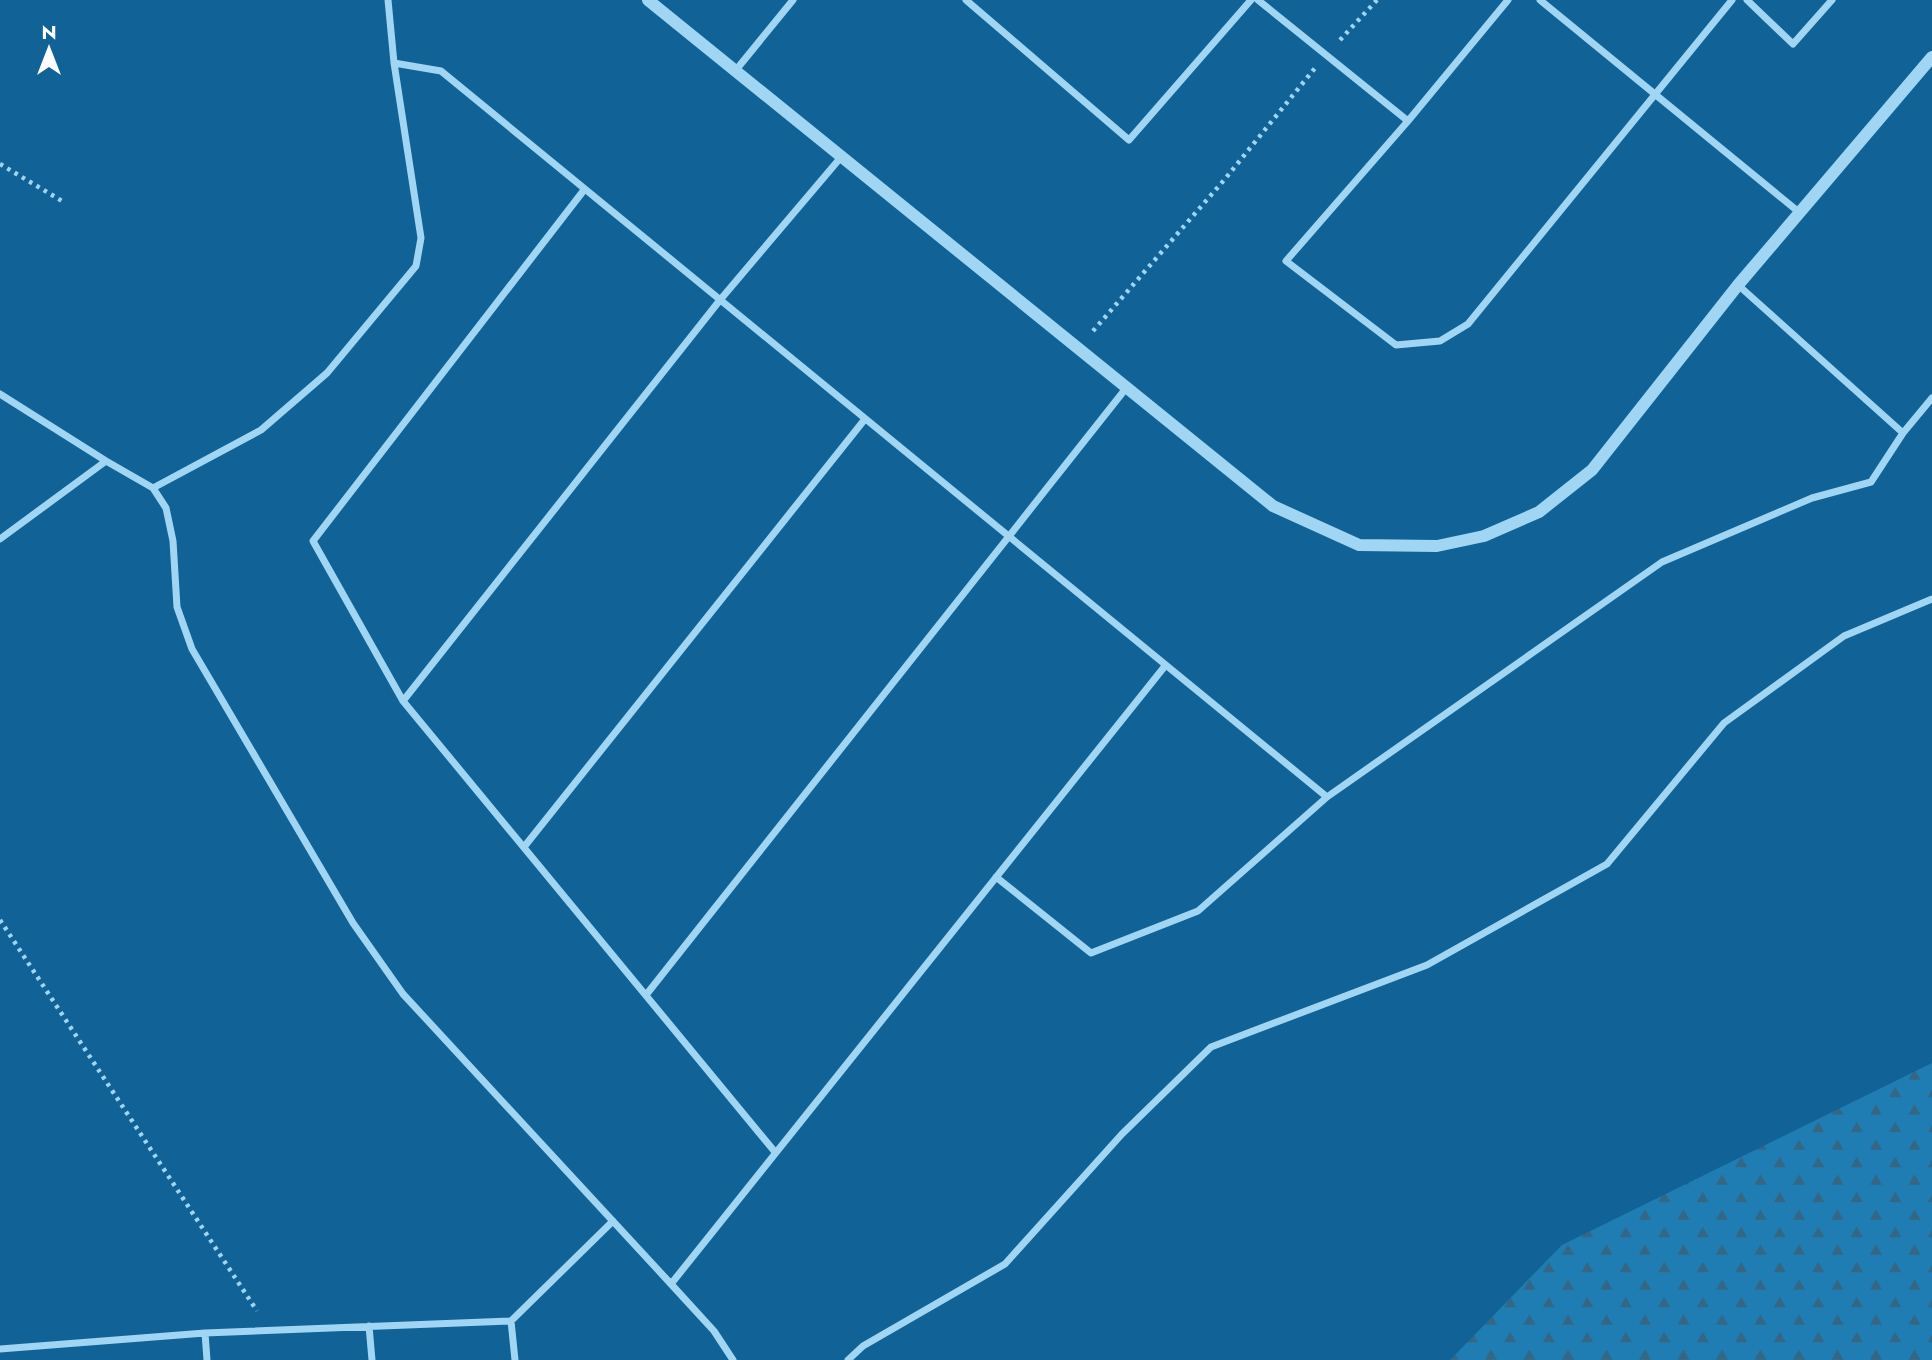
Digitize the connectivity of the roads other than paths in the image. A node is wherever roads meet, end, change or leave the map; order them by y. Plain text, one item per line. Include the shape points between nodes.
1 (388, 0) edge
2 (648, 0) edge
3 (793, 0) edge
4 (966, 0) edge
5 (1251, 0) edge
6 (1258, 0) edge
7 (1508, 0) edge
8 (1540, 0) edge
9 (1732, 0) edge
10 (1747, 0) edge
11 (1832, 0) edge
12 (1932, 57) edge
13 (394, 63) junction
14 (736, 70) junction
15 (1656, 95) junction
16 (1408, 121) junction
17 (842, 156) junction
18 (584, 190) junction
19 (1800, 213) junction
20 (1738, 285) junction
21 (720, 300) junction
22 (1127, 387) junction
23 (0, 394) edge
24 (1932, 398) edge
25 (865, 419) junction
26 (1903, 433) junction
27 (106, 461) junction
28 (153, 488) junction
29 (1009, 536) junction
30 (0, 539) edge
31 (1932, 599) edge
32 (1165, 666) junction
33 (403, 701) junction
34 (1327, 797) junction
35 (524, 847) junction
36 (996, 877) junction
37 (646, 995) junction
38 (775, 1152) junction
39 (613, 1221) junction
40 (671, 1284) junction
41 (512, 1321) junction
42 (369, 1326) junction
43 (205, 1333) junction
44 (0, 1349) edge
45 (207, 1360) edge
46 (372, 1360) edge
47 (516, 1360) edge
48 (733, 1360) edge
49 (848, 1360) edge

1 - 13 street
2 - 14 street
3 - 14 street
4 - 5 street via 1129,140
6 - 16 street
7 - 16 street
8 - 15 street
9 - 15 street
10 - 11 street via 1793,44
12 - 19 street
13 - 18 street via 441,71
13 - 28 street via 421,238 416,266 327,373 261,430
14 - 17 street
15 - 16 street via 1468,324 1440,341 1396,345 1286,261
15 - 19 street
17 - 21 street
17 - 22 street
18 - 21 street
18 - 33 street via 313,541
19 - 20 street
20 - 22 street via 1592,470 1539,512 1484,536 1437,547 1359,545 1273,506
20 - 26 street
21 - 25 street
21 - 33 street
22 - 29 street
23 - 27 street
24 - 26 street
25 - 29 street
25 - 35 street
26 - 34 street via 1871,482 1812,498 1662,562
27 - 28 street
27 - 30 street
28 - 39 street via 166,509 177,607 192,649 353,923 403,994
29 - 32 street
29 - 37 street
31 - 49 street via 1844,636 1724,723 1607,864 1427,965 1211,1047 1122,1134 1005,1264 863,1346
32 - 34 street
32 - 36 street
33 - 35 street
34 - 36 street via 1198,911 1091,953
35 - 37 street
36 - 38 street
37 - 38 street
38 - 40 street
39 - 40 street
39 - 41 street
40 - 48 street via 714,1331
41 - 42 street
41 - 47 street
42 - 43 street
42 - 46 street
43 - 44 street
43 - 45 street

